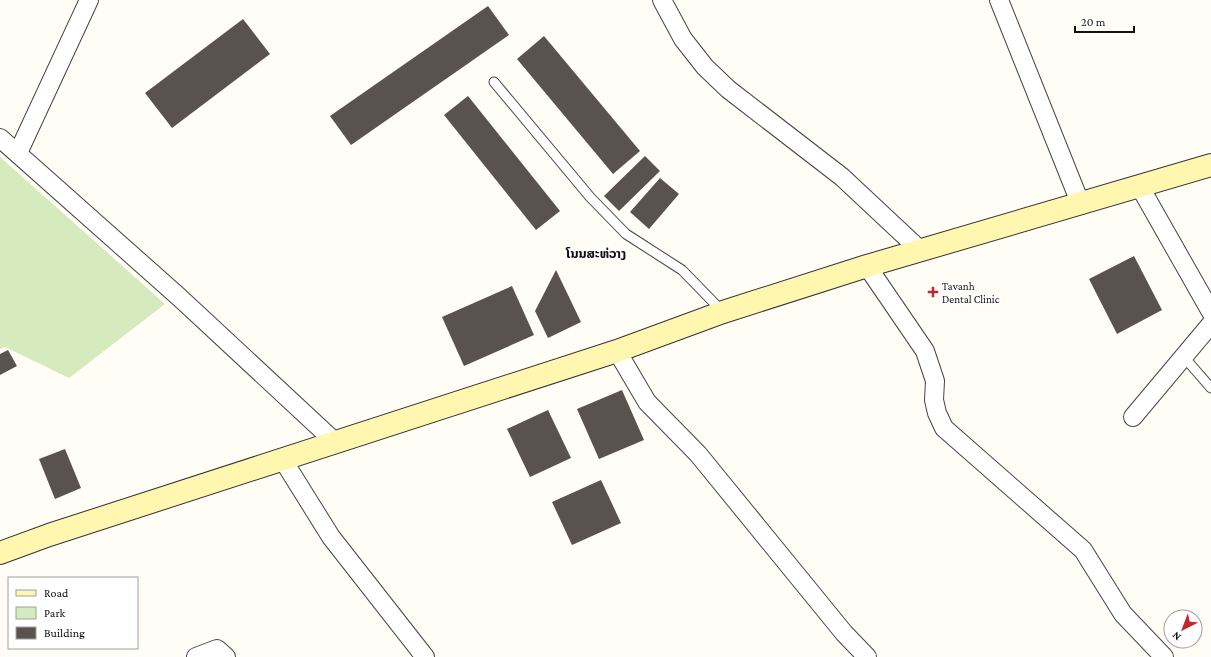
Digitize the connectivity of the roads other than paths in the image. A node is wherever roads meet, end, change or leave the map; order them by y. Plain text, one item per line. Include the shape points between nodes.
1 (89, 0) edge
2 (662, 0) edge
3 (999, 0) edge
4 (494, 82) dead end
5 (0, 138) edge
6 (18, 154) junction
7 (1211, 165) edge
8 (1140, 187) junction
9 (1081, 205) junction
10 (920, 250) junction
11 (866, 266) junction
12 (723, 312) junction
13 (1211, 312) edge
14 (1211, 324) edge
15 (617, 351) junction
16 (1184, 357) junction
17 (1211, 388) edge
18 (1133, 417) dead end
19 (335, 442) junction
20 (283, 460) junction
21 (0, 552) edge
22 (196, 657) edge
23 (226, 657) edge
24 (425, 657) edge
25 (867, 657) edge
26 (1164, 657) edge

1 - 6 street
2 - 10 street via 683,39 705,67 728,89 842,177
3 - 9 street
4 - 12 lane via 590,197 626,234 682,270
5 - 6 street
6 - 19 street via 179,297
7 - 8 main road
8 - 9 main road
8 - 13 street
9 - 10 main road
10 - 11 main road
11 - 12 main road
11 - 26 street via 925,351 935,381 934,400 937,413 944,428 1083,550 1123,614
12 - 15 main road
14 - 16 street
15 - 19 main road
15 - 25 street via 647,402 698,454 844,634
16 - 17 lane
16 - 18 street
19 - 20 main road
20 - 21 main road
20 - 24 street via 331,537
22 - 23 street via 217,649

